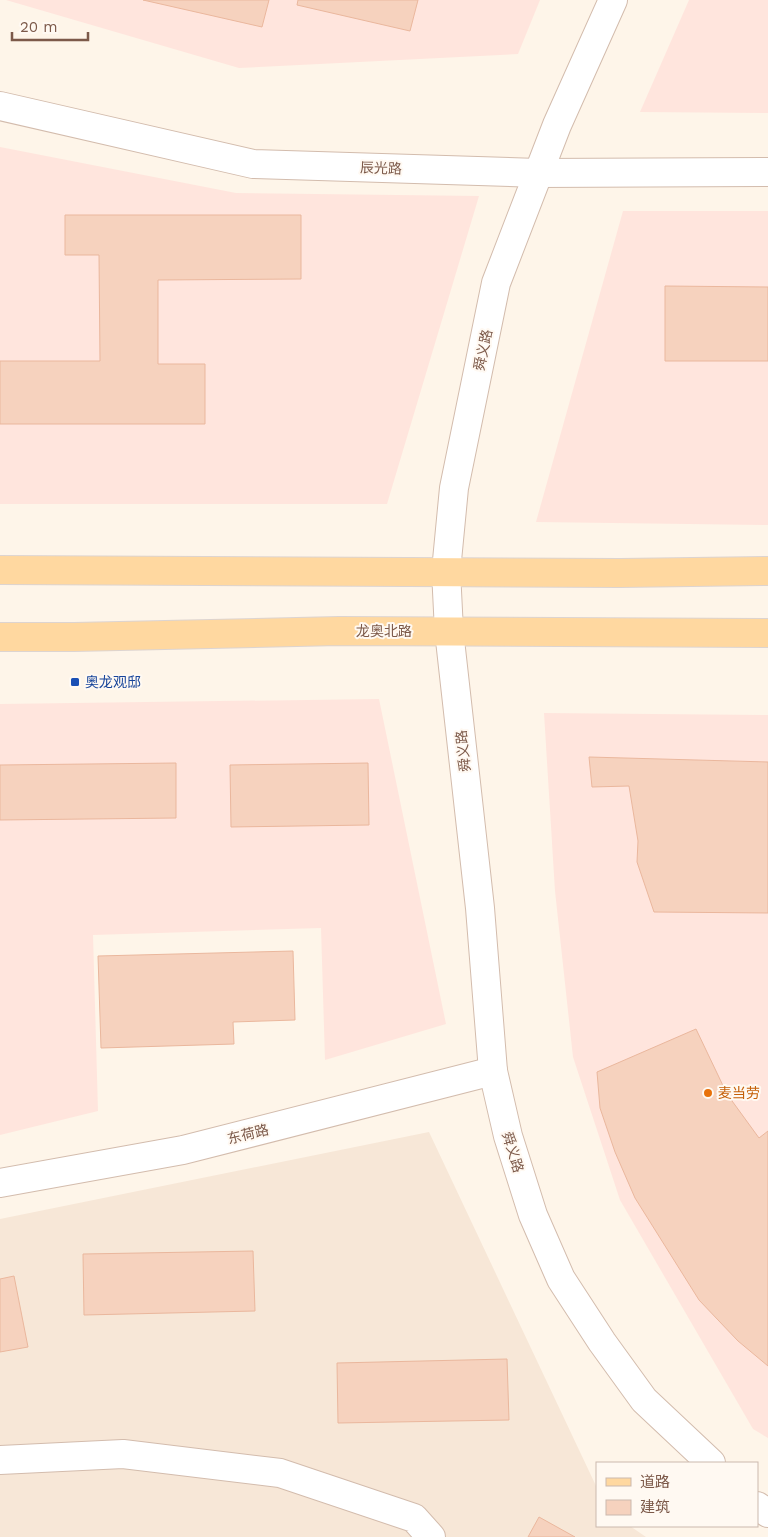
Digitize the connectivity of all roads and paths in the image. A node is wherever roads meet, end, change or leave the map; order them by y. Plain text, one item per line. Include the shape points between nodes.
1 (613, 0) edge
2 (0, 106) edge
3 (768, 172) edge
4 (538, 173) junction
5 (0, 570) edge
6 (446, 571) junction
7 (768, 571) edge
8 (449, 631) junction
9 (768, 633) edge
10 (0, 637) edge
11 (493, 1071) junction
12 (0, 1183) edge
13 (0, 1460) edge
14 (710, 1462) edge
15 (430, 1537) edge

1 - 4 street, 舜义路 via 556,125
2 - 4 street, 辰光路 via 253,164
3 - 4 street, 辰光路
4 - 6 street, 舜义路 via 496,283 454,488
5 - 6 main road
6 - 7 main road
6 - 8 street, 舜义路
8 - 9 main road, 龙奥北路
8 - 10 main road, 龙奥北路
8 - 11 street, 舜义路 via 480,908
11 - 12 street, 东荷路 via 183,1150
11 - 14 street, 舜义路 via 508,1136 532,1215 561,1279 644,1400
13 - 15 street via 123,1454 280,1473 414,1518

